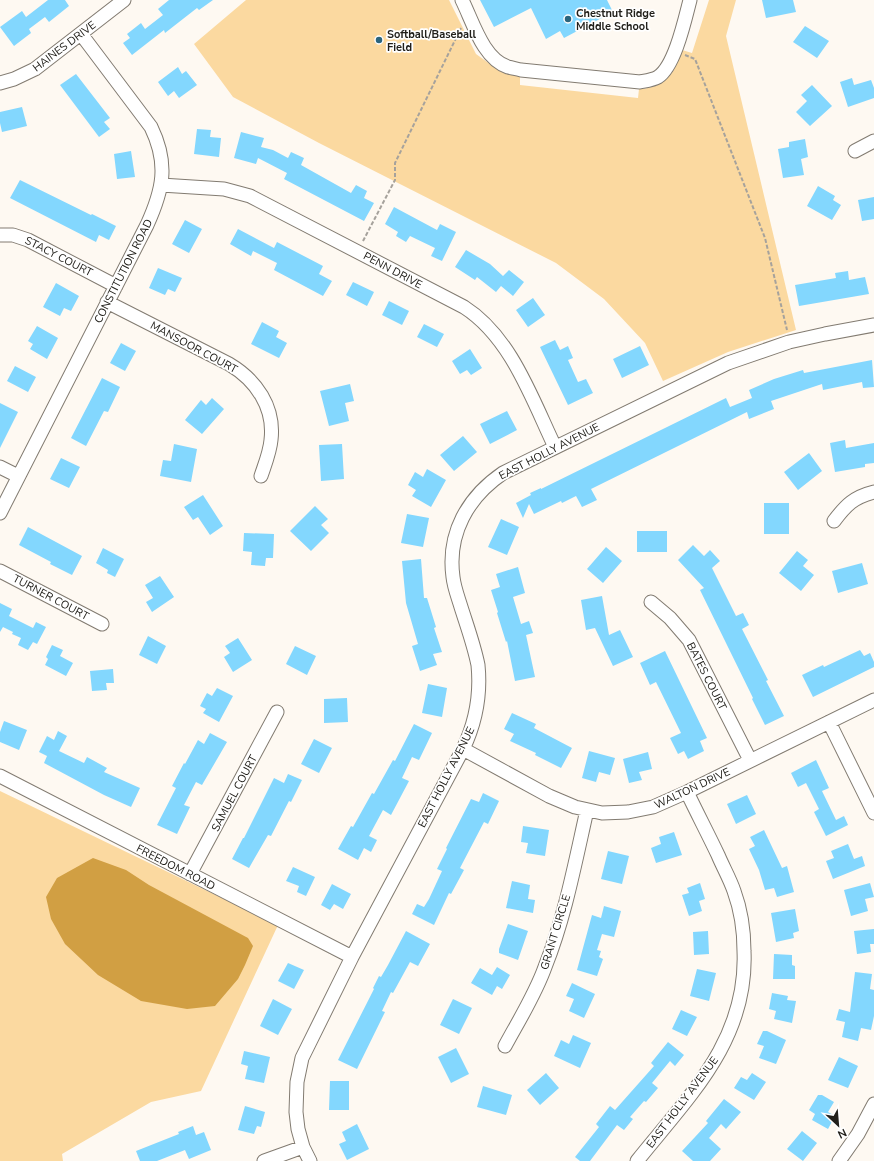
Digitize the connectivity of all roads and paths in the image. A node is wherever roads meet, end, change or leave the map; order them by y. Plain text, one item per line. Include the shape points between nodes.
1 (124, 0) edge
2 (462, 0) edge
3 (690, 0) edge
4 (468, 13) junction
5 (81, 34) junction
6 (675, 51) junction
7 (0, 83) edge
8 (874, 141) edge
9 (855, 151) dead end
10 (161, 185) junction
11 (0, 235) edge
12 (358, 252) junction
13 (116, 286) junction
14 (107, 302) junction
15 (874, 325) edge
16 (789, 342) junction
17 (555, 447) junction
18 (0, 467) edge
19 (18, 476) junction
20 (261, 476) dead end
21 (874, 492) edge
22 (0, 513) edge
23 (834, 521) dead end
24 (0, 570) edge
25 (650, 602) dead end
26 (102, 624) dead end
27 (874, 700) edge
28 (277, 712) dead end
29 (830, 722) junction
30 (463, 748) junction
31 (750, 760) junction
32 (0, 776) edge
33 (687, 792) junction
34 (587, 810) junction
35 (874, 813) edge
36 (190, 874) junction
37 (352, 957) junction
38 (505, 1046) dead end
39 (874, 1104) edge
40 (303, 1147) junction
41 (264, 1161) edge
42 (310, 1161) edge
43 (637, 1161) edge
44 (839, 1161) edge

1 - 5 street, HAINES DRIVE
2 - 4 street
3 - 6 street
4 - 6 street via 485,49 496,60 520,70 640,82 658,77
4 - 12 path via 395,163 395,180
5 - 7 street, HAINES DRIVE via 35,69
5 - 10 street, CONSTITUTION ROAD via 151,127 160,155
6 - 16 path via 695,59 707,89 765,238
8 - 9 street
10 - 12 street, PENN DRIVE via 224,189 250,196
10 - 13 street, CONSTITUTION ROAD via 153,213
11 - 13 street, STACY COURT via 13,235 28,240
12 - 17 street, PENN DRIVE via 464,307 483,321 508,352
13 - 14 street, CONSTITUTION ROAD
14 - 19 street, CONSTITUTION ROAD
14 - 20 street, MANSOOR COURT via 229,364 244,373 255,384 267,408 272,430
15 - 16 street, EAST HOLLY AVENUE
16 - 17 street, EAST HOLLY AVENUE via 728,363
17 - 30 street, EAST HOLLY AVENUE via 503,473 485,486 468,506 457,530 452,553 452,577 475,653 480,680 475,718
18 - 19 street
19 - 22 street, CONSTITUTION ROAD
21 - 23 street via 854,500
24 - 26 street, TURNER COURT
25 - 31 street, BATES COURT via 670,618 689,640
27 - 29 street, WALTON DRIVE
28 - 36 street, SAMUEL COURT
29 - 31 street, WALTON DRIVE
29 - 35 street
30 - 34 street, WALTON DRIVE via 549,796
30 - 37 street, EAST HOLLY AVENUE
31 - 33 street, WALTON DRIVE
32 - 36 street, FREEDOM ROAD
33 - 34 street, WALTON DRIVE via 642,810 616,813
33 - 43 street, EAST HOLLY AVENUE via 729,878 737,901 744,942 742,996 717,1058 698,1086
34 - 38 street, GRANT CIRCLE via 553,947 535,990
36 - 37 street, FREEDOM ROAD
37 - 40 street, EAST HOLLY AVENUE via 307,1047 299,1069 296,1112
39 - 44 street via 858,1134
40 - 41 street
40 - 42 street, EAST HOLLY AVENUE

